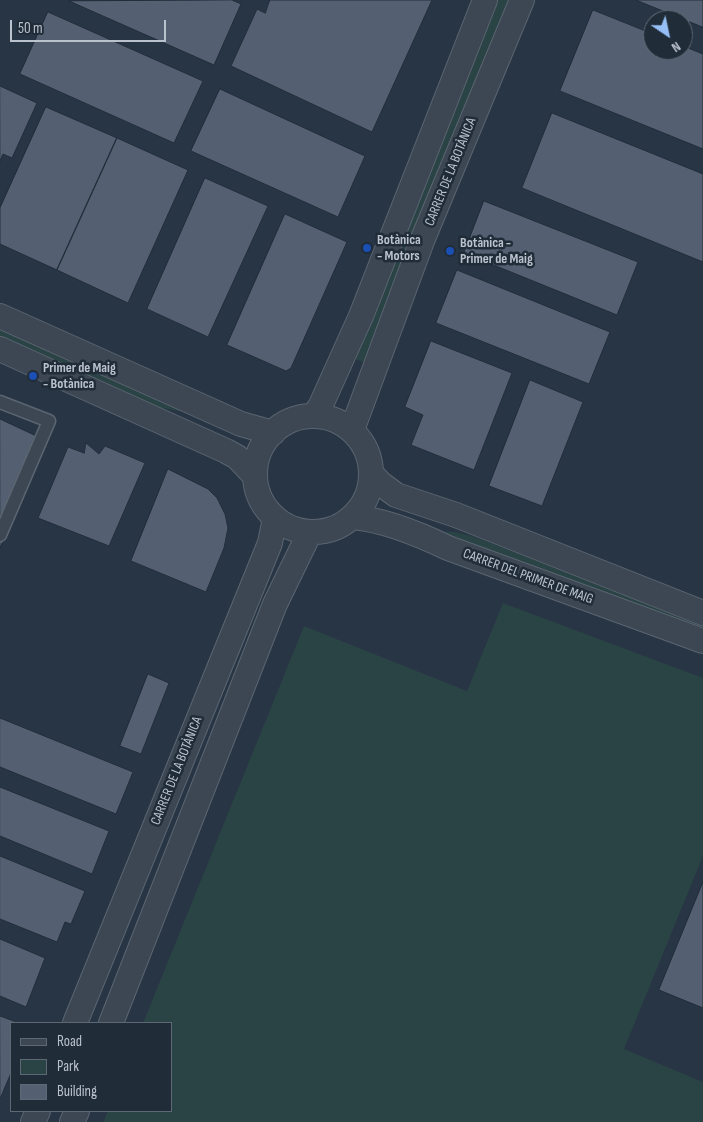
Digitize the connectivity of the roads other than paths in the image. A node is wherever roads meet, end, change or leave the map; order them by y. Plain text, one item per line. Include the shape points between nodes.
1 (485, 0) edge
2 (522, 0) edge
3 (0, 316) edge
4 (0, 349) edge
5 (0, 402) edge
6 (313, 416) junction
7 (352, 430) junction
8 (273, 432) junction
9 (372, 473) junction
10 (255, 476) junction
11 (353, 517) junction
12 (275, 518) junction
13 (310, 532) junction
14 (0, 535) edge
15 (703, 613) edge
16 (703, 641) edge
17 (75, 1022) edge
18 (111, 1022) edge

1 - 6 street via 361,316
2 - 7 street, CARRER DE LA BOTÀNICA via 422,241
3 - 8 street via 241,424
4 - 10 street via 226,451 237,457
5 - 14 lane via 49,421
6 - 7 street via 336,421
6 - 8 street via 291,421
7 - 9 street via 365,450
8 - 10 street via 260,452
9 - 11 street via 366,500
9 - 15 street via 396,495 456,515
10 - 12 street via 261,499
11 - 13 street via 336,527
11 - 16 street, CARRER DEL PRIMER DE MAIG via 414,534
12 - 13 street via 291,528
12 - 17 street, CARRER DE LA BOTÀNICA via 270,544
13 - 18 street via 275,604

